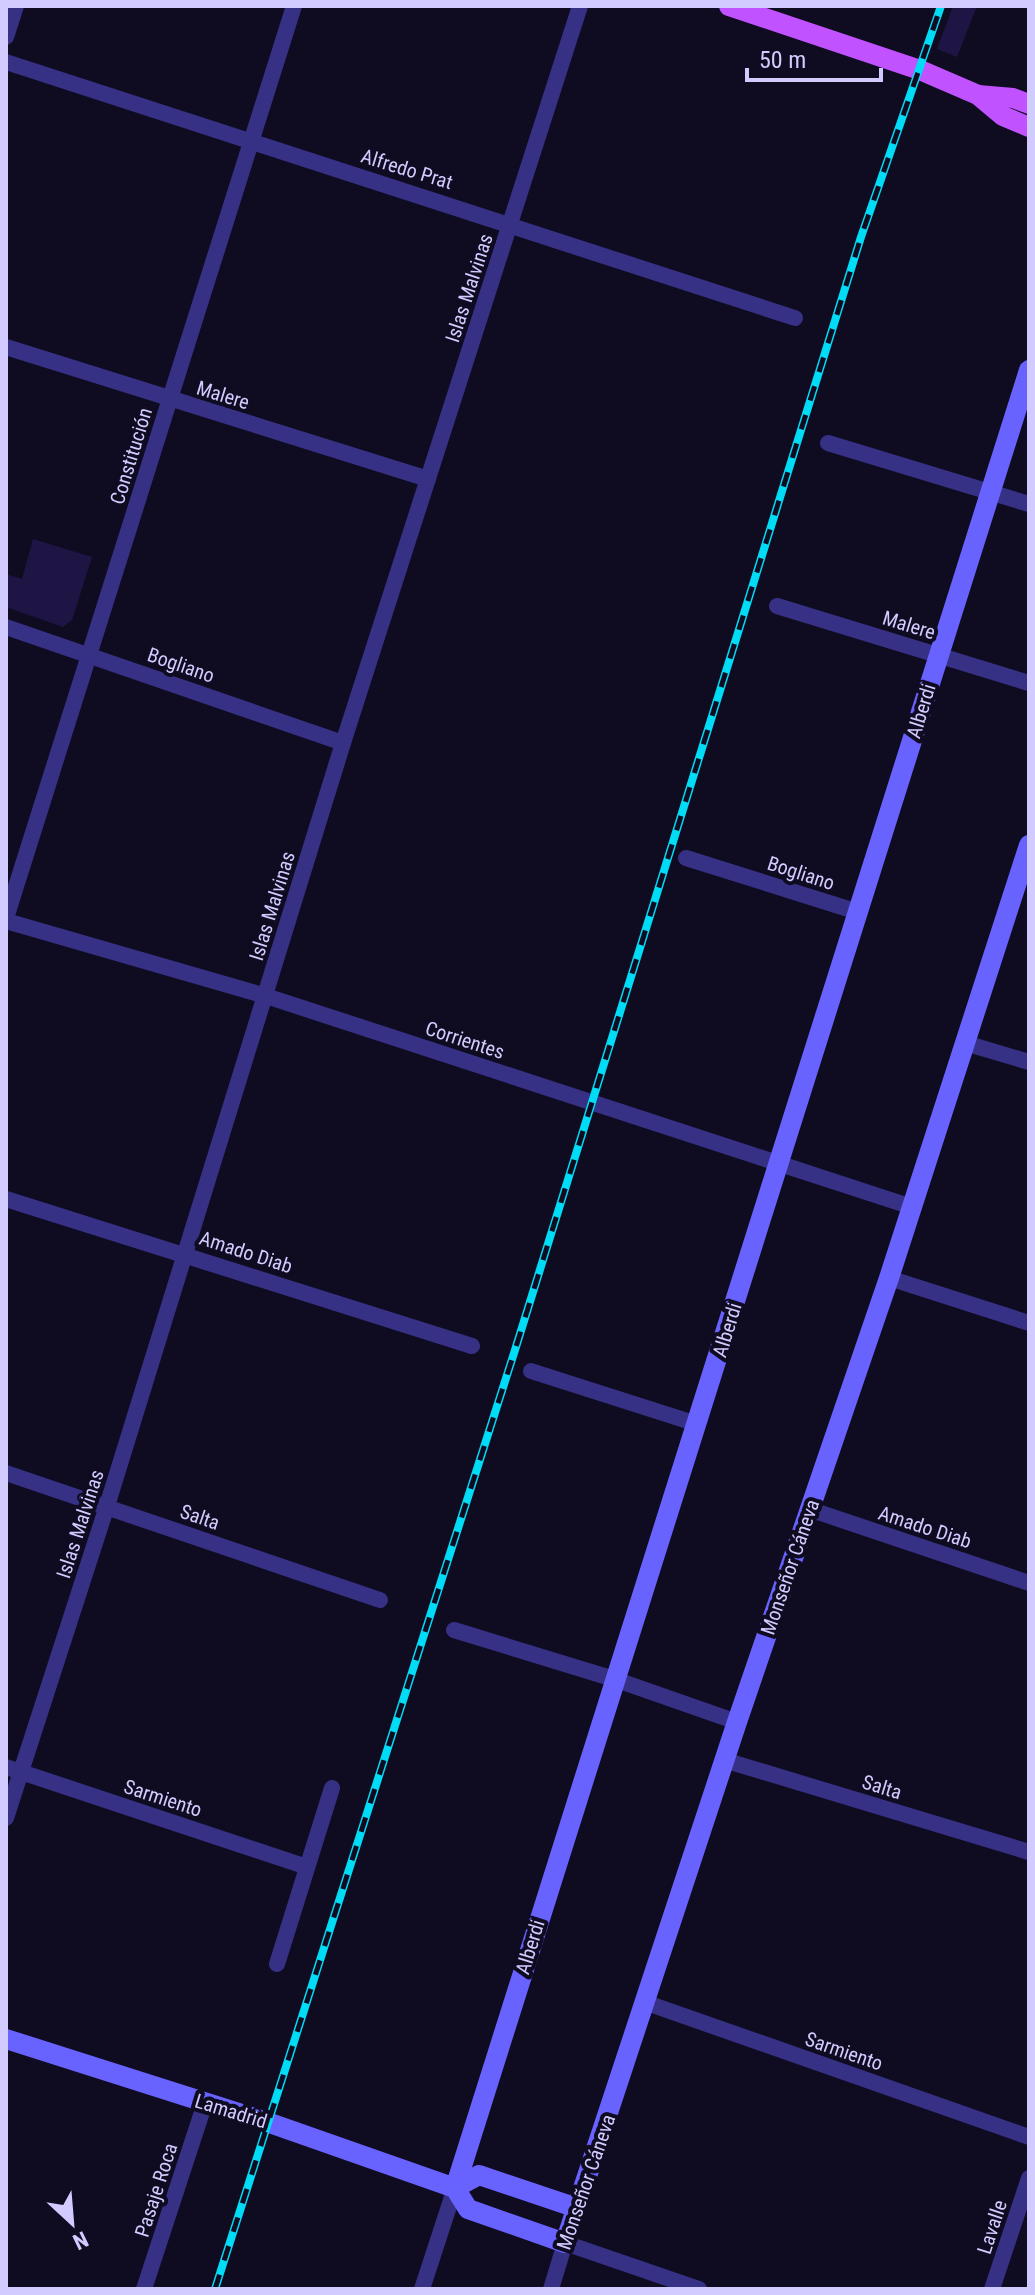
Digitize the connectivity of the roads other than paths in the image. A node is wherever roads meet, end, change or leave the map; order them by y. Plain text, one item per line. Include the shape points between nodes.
1 (16, 6) edge
2 (294, 6) edge
3 (580, 6) edge
4 (729, 6) edge
5 (6, 37) edge
6 (6, 62) edge
7 (978, 95) junction
8 (1029, 104) edge
9 (1029, 127) edge
10 (253, 142) junction
11 (511, 223) junction
12 (795, 318) dead end
13 (6, 347) edge
14 (1029, 370) edge
15 (169, 399) junction
16 (828, 443) dead end
17 (428, 479) junction
18 (992, 493) junction
19 (1029, 504) edge
20 (777, 606) dead end
21 (6, 627) edge
22 (90, 655) junction
23 (938, 655) junction
24 (1029, 683) edge
25 (343, 743) junction
26 (1029, 845) edge
27 (686, 858) dead end
28 (858, 912) junction
29 (6, 919) edge
30 (266, 996) junction
31 (965, 1043) junction
32 (1029, 1062) edge
33 (779, 1164) junction
34 (6, 1199) edge
35 (909, 1206) junction
36 (185, 1253) junction
37 (889, 1278) junction
38 (1029, 1323) edge
39 (472, 1346) dead end
40 (531, 1371) dead end
41 (697, 1424) junction
42 (6, 1473) edge
43 (107, 1506) junction
44 (809, 1509) junction
45 (1029, 1583) edge
46 (380, 1600) dead end
47 (454, 1630) dead end
48 (614, 1679) junction
49 (737, 1722) junction
50 (724, 1760) junction
51 (14, 1770) edge
52 (332, 1788) dead end
53 (6, 1818) edge
54 (1029, 1852) edge
55 (307, 1867) junction
56 (277, 1964) dead end
57 (647, 2003) junction
58 (6, 2039) edge
59 (205, 2103) junction
60 (1029, 2137) edge
61 (1029, 2178) edge
62 (455, 2188) junction
63 (577, 2208) junction
64 (565, 2243) junction
65 (144, 2289) edge
66 (422, 2289) edge
67 (551, 2289) edge
68 (699, 2289) edge
69 (992, 2289) edge

1 - 5 street
2 - 10 street, Constitución
3 - 11 street, Islas Malvinas
4 - 7 main road via 920,70
6 - 10 street, Alfredo Prat
7 - 8 main road
7 - 9 main road via 1003,116
10 - 11 street, Alfredo Prat
10 - 15 street, Constitución
11 - 12 street, Alfredo Prat
11 - 17 street, Islas Malvinas
13 - 15 street, Malere
14 - 18 street, Alberdi
15 - 17 street, Malere
15 - 22 street, Constitución
16 - 18 street
17 - 25 street, Islas Malvinas
18 - 19 street
18 - 23 street, Alberdi
20 - 23 street, Malere
21 - 22 street, Bogliano
22 - 25 street, Bogliano
22 - 29 street, Constitución
23 - 24 street, Malere
23 - 28 street, Alberdi
25 - 30 street, Islas Malvinas
26 - 31 street, Monseñor Cáneva
27 - 28 street, Bogliano
28 - 33 street, Alberdi
29 - 30 street, Corrientes
30 - 33 street, Corrientes
30 - 36 street, Islas Malvinas
31 - 32 street
31 - 35 street, Monseñor Cáneva
33 - 35 street, Corrientes
33 - 41 street, Alberdi
34 - 36 street, Amado Diab
35 - 37 street, Monseñor Cáneva
36 - 39 street, Amado Diab
36 - 43 street, Islas Malvinas
37 - 38 street
37 - 44 street, Monseñor Cáneva
40 - 41 street
41 - 48 street, Alberdi
42 - 43 street, Salta
43 - 46 street, Salta
43 - 51 street, Islas Malvinas
44 - 45 street, Amado Diab
44 - 49 street, Monseñor Cáneva
47 - 48 street
48 - 49 street
48 - 62 street, Alberdi
49 - 50 street, Monseñor Cáneva
50 - 54 street, Salta
50 - 57 street, Monseñor Cáneva
51 - 53 street, Islas Malvinas
51 - 55 street, Sarmiento
52 - 55 street
55 - 56 street
57 - 60 street, Sarmiento
57 - 63 street, Monseñor Cáneva
58 - 59 street, Lamadrid
59 - 62 street, Lamadrid
59 - 65 street, Pasaje Roca
61 - 69 street, Lavalle
62 - 63 street via 479,2175
62 - 64 street, Lamadrid via 468,2209
62 - 66 street, Alberdi
63 - 64 street, Monseñor Cáneva
64 - 67 street, Monseñor Cáneva
64 - 68 street, Lamadrid

